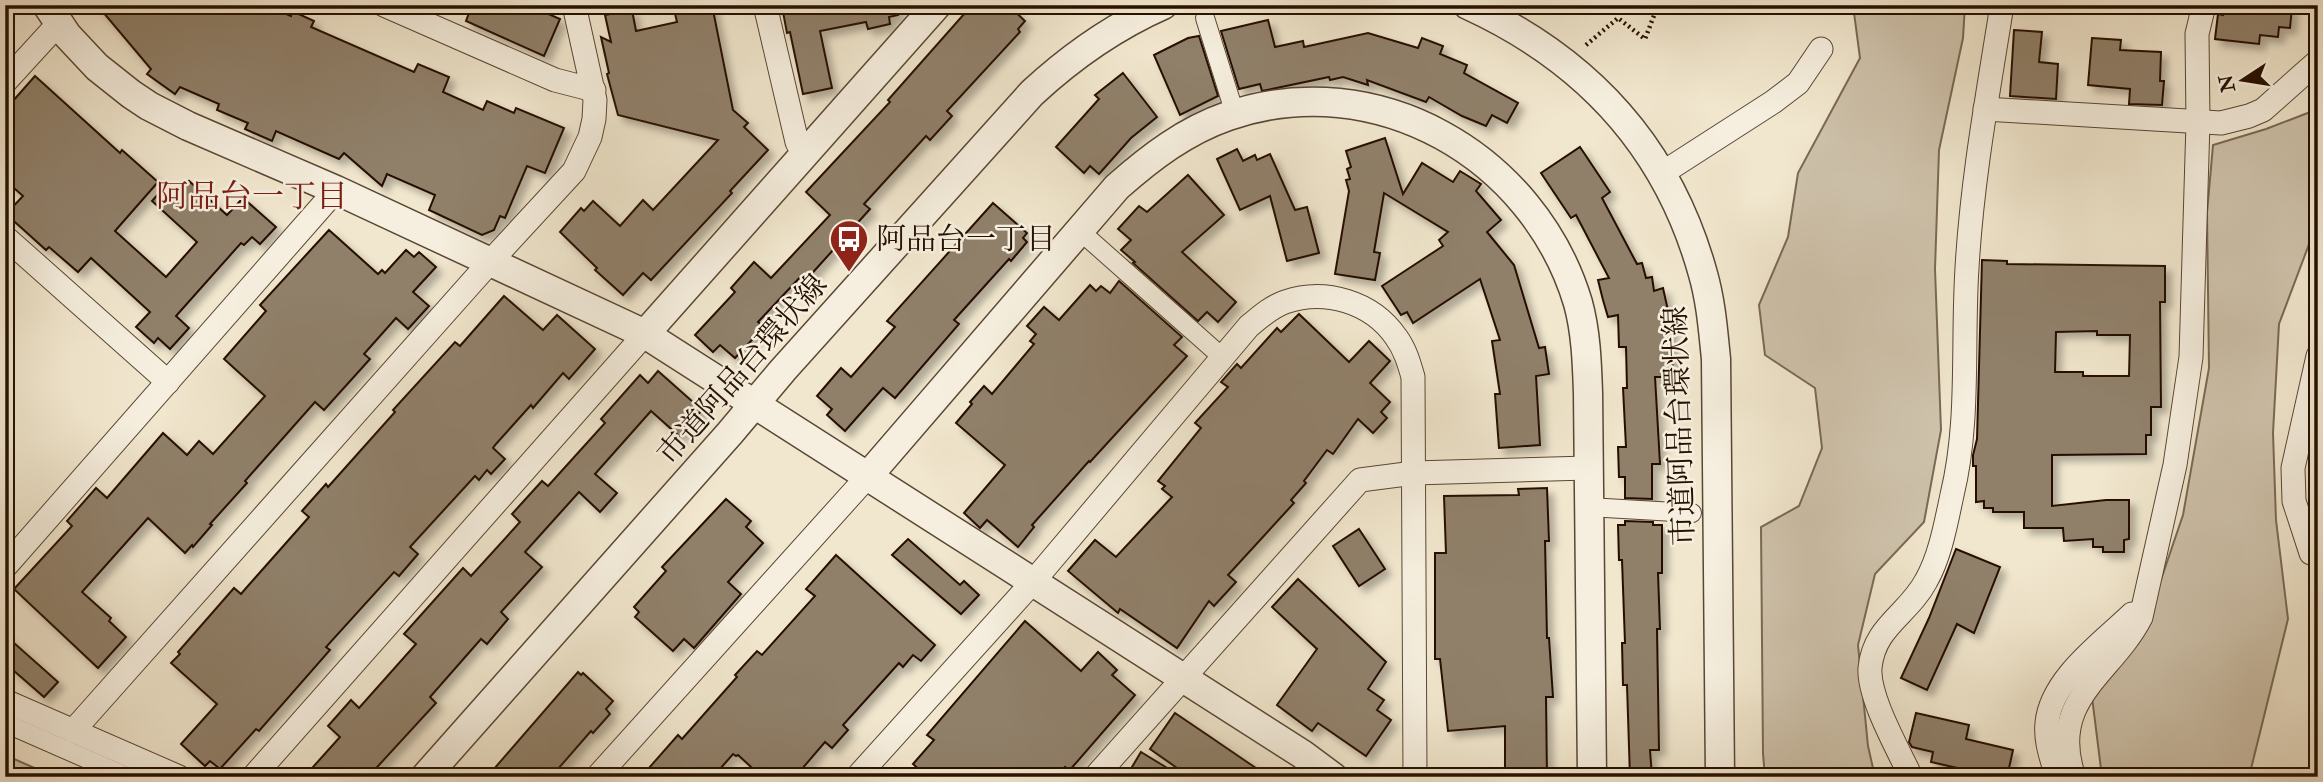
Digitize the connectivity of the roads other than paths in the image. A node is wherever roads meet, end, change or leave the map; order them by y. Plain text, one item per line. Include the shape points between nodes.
1 (384, 5) edge
2 (574, 5) edge
3 (765, 5) edge
4 (937, 5) edge
5 (1163, 5) edge
6 (1468, 5) edge
7 (2002, 5) edge
8 (2204, 5) edge
9 (53, 14) edge
10 (1205, 18) dead end
11 (1821, 49) dead end
12 (2318, 61) edge
13 (5, 82) edge
14 (594, 90) junction
15 (1985, 109) junction
16 (1235, 114) junction
17 (2198, 122) junction
18 (804, 156) junction
19 (1661, 174) junction
20 (336, 190) junction
21 (1080, 231) junction
22 (5, 237) edge
23 (490, 262) junction
24 (645, 334) junction
25 (2318, 356) edge
26 (1223, 357) junction
27 (168, 382) junction
28 (755, 403) junction
29 (2311, 424) edge
30 (1588, 468) junction
31 (1415, 473) junction
32 (868, 476) junction
33 (1588, 507) junction
34 (1692, 513) dead end
35 (2311, 553) dead end
36 (5, 567) edge
37 (1032, 583) junction
38 (2146, 600) junction
39 (1182, 678) junction
40 (5, 701) edge
41 (5, 723) edge
42 (73, 731) junction
43 (128, 777) edge
44 (178, 777) edge
45 (253, 777) edge
46 (425, 777) edge
47 (597, 777) edge
48 (857, 777) edge
49 (1095, 777) edge
50 (1333, 777) edge
51 (1415, 777) edge
52 (1592, 777) edge
53 (1720, 777) edge
54 (1911, 777) edge
55 (2057, 777) edge
56 (2074, 777) edge

1 - 14 street via 555,80
2 - 14 street
3 - 18 street
4 - 18 street
5 - 28 street, 市道阿品台環状線 via 1097,40 1032,93
6 - 19 street, 市道阿品台環状線 via 1535,40 1569,65 1628,125
7 - 15 street
8 - 17 street via 2197,34
9 - 13 street
9 - 20 street via 97,66 149,106
10 - 16 street
11 - 19 street via 1798,83
12 - 17 street via 2256,114
14 - 23 street via 593,128 579,163
15 - 17 street
15 - 54 street via 1970,211 1963,429 1953,493 1931,573 1875,644 1871,666 1876,701
16 - 21 street via 1187,134 1150,158 1117,187
16 - 30 street via 1315,102 1360,106 1402,117 1481,159 1513,189 1563,262 1578,304 1586,348
17 - 38 street via 2191,357 2175,465
18 - 24 street
19 - 53 street, 市道阿品台環状線 via 1674,196 1703,275 1716,359
20 - 23 street
20 - 27 street
21 - 26 street
21 - 32 street
22 - 27 street
23 - 24 street
23 - 42 street
24 - 28 street
24 - 45 street
25 - 29 street
26 - 31 street via 1249,326 1284,302 1326,297 1366,309 1390,330 1407,357 1413,388
26 - 37 street
27 - 36 street
28 - 32 street
28 - 46 street, 市道阿品台環状線
29 - 35 street via 2292,468 2294,500
30 - 31 street
30 - 33 street
31 - 39 street via 1360,480
31 - 51 street
32 - 37 street
32 - 47 street
33 - 34 street
33 - 52 street
37 - 39 street
37 - 48 street
38 - 55 street via 2054,697 2047,739
38 - 56 street via 2133,632 2083,690 2074,708 2068,748
39 - 49 street
39 - 50 street
40 - 42 street
41 - 43 street
42 - 44 street

